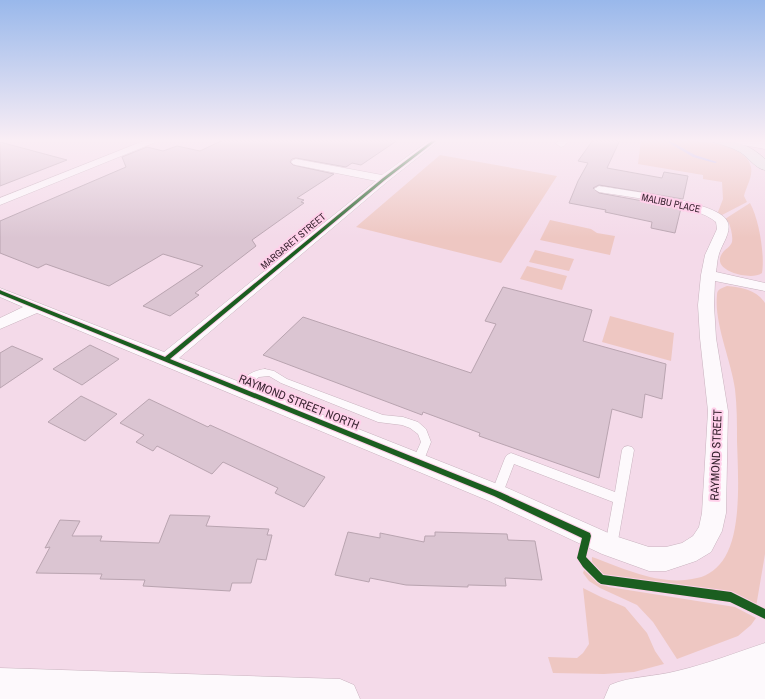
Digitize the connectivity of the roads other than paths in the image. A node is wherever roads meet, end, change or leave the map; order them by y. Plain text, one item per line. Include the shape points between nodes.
1 (73, 173) edge
2 (351, 173) edge
3 (392, 173) edge
4 (384, 179) junction
5 (599, 189) dead end
6 (0, 202) edge
7 (708, 275) junction
8 (765, 287) edge
9 (0, 292) edge
10 (36, 307) junction
11 (0, 324) edge
12 (166, 359) junction
13 (239, 389) junction
14 (628, 450) dead end
15 (418, 462) junction
16 (497, 494) junction
17 (620, 499) junction
18 (611, 546) junction
19 (687, 553) joint
20 (765, 662) edge
21 (713, 679) junction
22 (0, 687) edge
23 (765, 698) edge
24 (340, 699) edge
25 (624, 699) edge

1 - 6 street
2 - 4 street
3 - 4 street, MARGARET STREET
4 - 12 street, MARGARET STREET
5 - 7 street, MALIBU PLACE via 690,205 715,215 722,221 723,229 712,255
7 - 8 street
7 - 19 street, RAYMOND STREET via 708,338 718,410 714,513 710,531 702,544
9 - 10 street, RAYMOND STREET NORTH
10 - 11 street
10 - 12 street, RAYMOND STREET NORTH
12 - 13 street, RAYMOND STREET NORTH
13 - 15 street, RAYMOND STREET NORTH
13 - 15 lane via 254,375 265,371 271,372 284,381 382,419 414,425 422,432 426,442
14 - 17 lane
15 - 16 street, RAYMOND STREET NORTH
16 - 17 lane via 511,458
16 - 18 street, RAYMOND STREET NORTH
17 - 18 lane
18 - 19 street, RAYMOND STREET NORTH via 649,559 666,559
20 - 21 street
21 - 23 street via 739,685
21 - 25 street via 687,688
22 - 24 street

